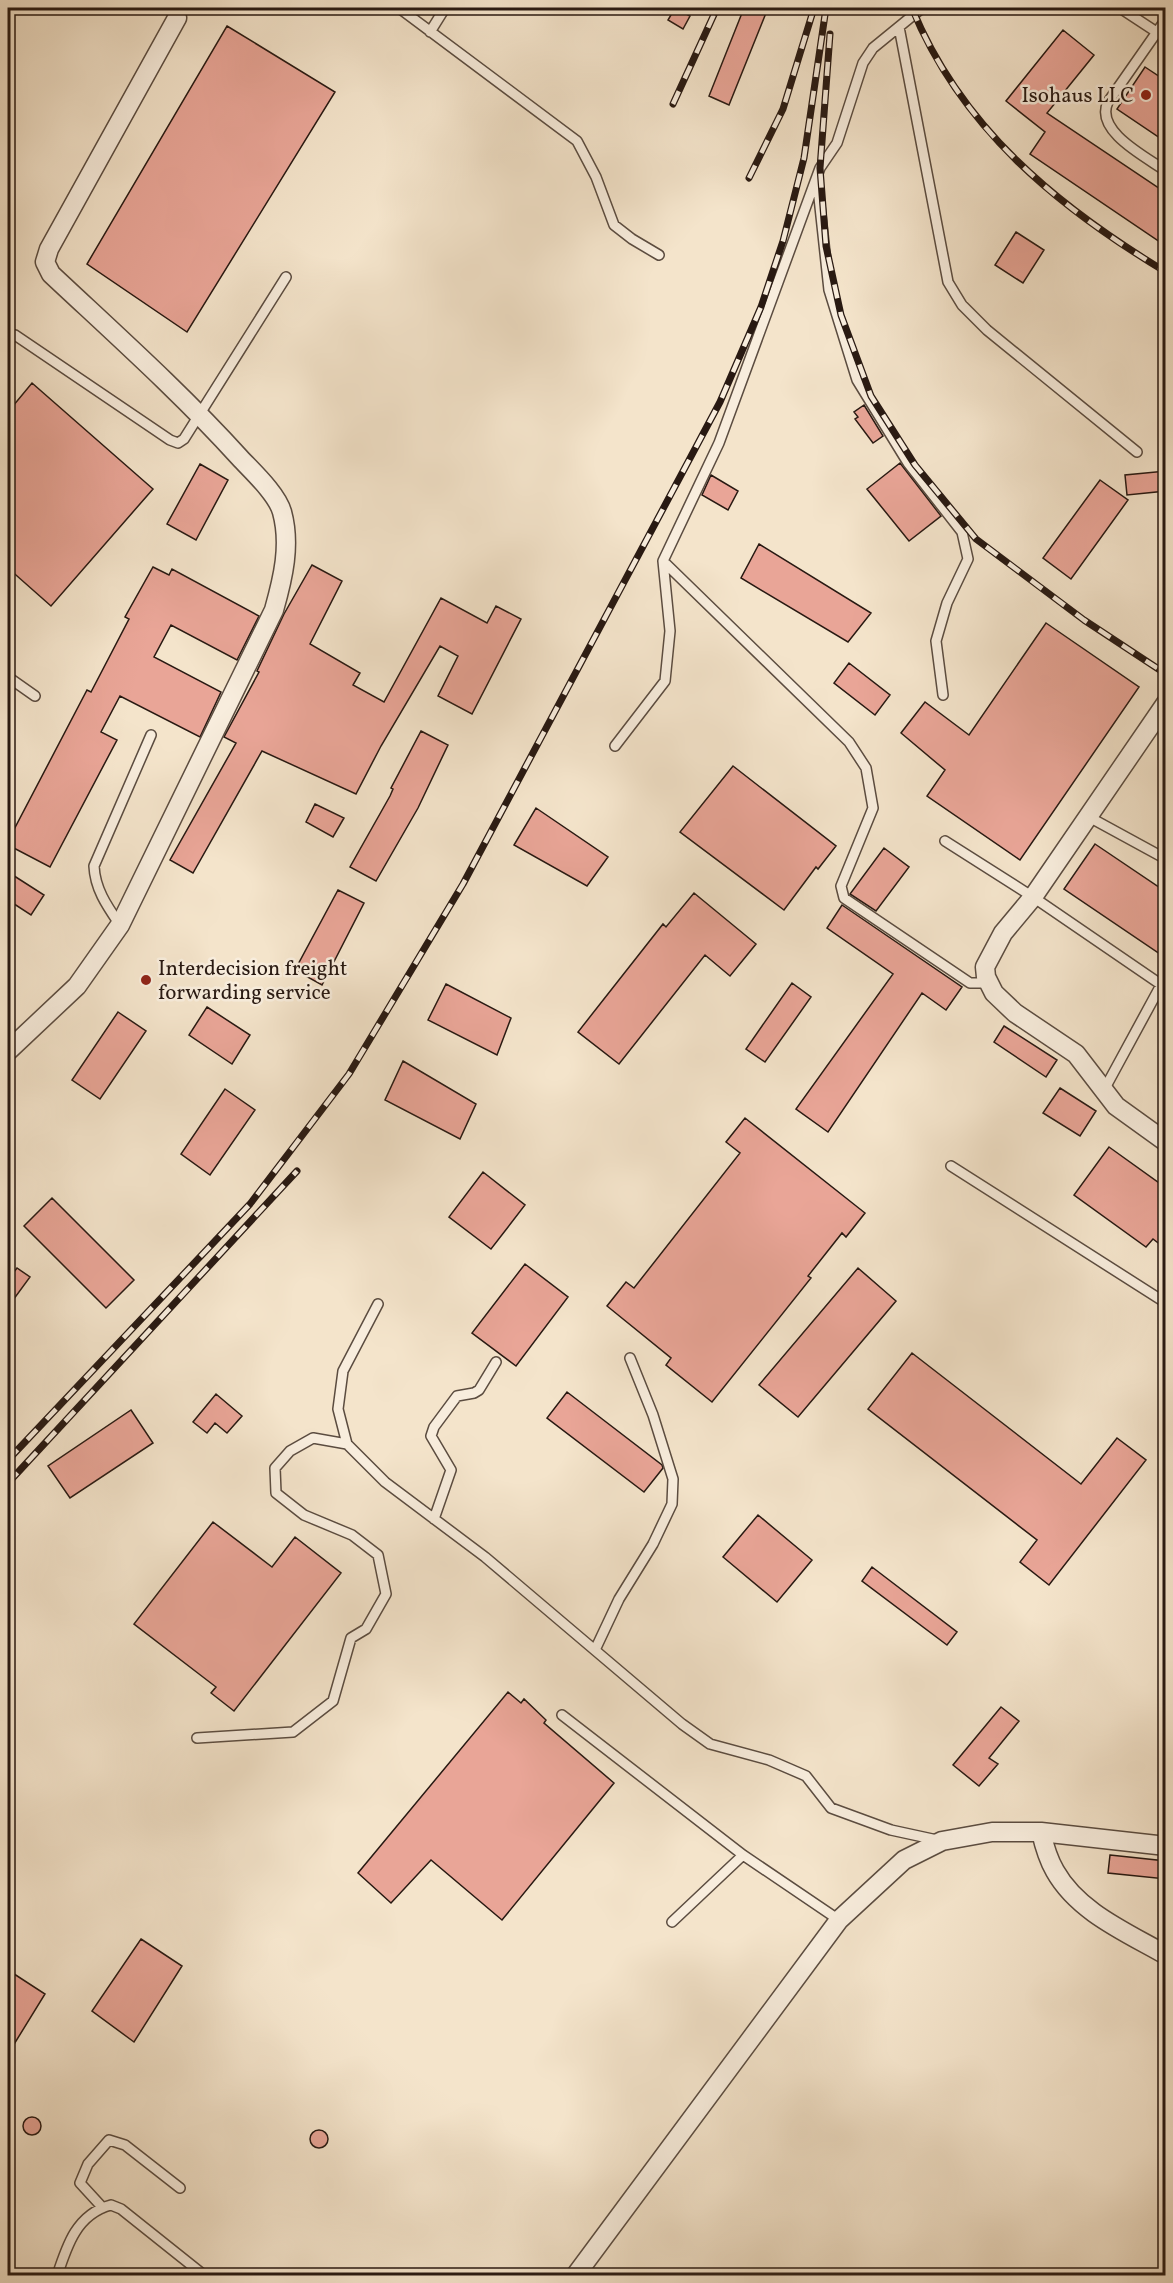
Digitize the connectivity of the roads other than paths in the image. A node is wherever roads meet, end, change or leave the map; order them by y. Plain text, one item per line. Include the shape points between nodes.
1 (399, 8) edge
2 (445, 8) edge
3 (922, 8) edge
4 (1120, 8) edge
5 (177, 18) dead end
6 (1166, 19) edge
7 (899, 27) junction
8 (1155, 31) junction
9 (430, 32) junction
10 (1166, 171) edge
11 (817, 177) junction
12 (660, 255) dead end
13 (286, 277) dead end
14 (8, 333) edge
15 (199, 413) junction
16 (1137, 452) dead end
17 (663, 561) junction
18 (8, 677) edge
19 (943, 694) dead end
20 (35, 696) dead end
21 (1166, 703) edge
22 (151, 735) dead end
23 (615, 746) dead end
24 (1089, 817) junction
25 (945, 841) dead end
26 (1166, 859) edge
27 (1033, 897) junction
28 (120, 925) junction
29 (988, 983) junction
30 (1163, 986) edge
31 (10, 1043) edge
32 (1104, 1090) junction
33 (1166, 1142) edge
34 (951, 1166) dead end
35 (1166, 1303) edge
36 (378, 1304) dead end
37 (630, 1358) dead end
38 (496, 1362) dead end
39 (347, 1444) junction
40 (434, 1519) junction
41 (595, 1650) junction
42 (562, 1715) dead end
43 (197, 1738) dead end
44 (1041, 1832) junction
45 (942, 1841) junction
46 (1166, 1846) edge
47 (743, 1855) junction
48 (839, 1920) junction
49 (672, 1922) dead end
50 (1166, 1955) edge
51 (180, 2188) dead end
52 (102, 2207) junction
53 (57, 2276) edge
54 (205, 2276) edge
55 (575, 2276) edge

1 - 9 lane
2 - 9 lane
3 - 7 lane
4 - 8 lane
5 - 15 street via 45,262 51,274
6 - 8 lane
7 - 11 lane via 873,48 863,63 837,143
7 - 16 lane via 948,282 962,305 987,330
8 - 10 lane via 1105,112 1108,126 1118,137
9 - 12 lane via 578,141 614,225
11 - 17 lane via 720,443
11 - 19 lane via 829,290 857,380 908,463 963,532 968,559 947,603 936,641
13 - 15 lane
14 - 15 lane via 170,440 178,443 184,439
15 - 28 street via 282,509 286,536 282,581 274,610
17 - 23 lane via 670,631 665,681
17 - 29 lane via 849,742 866,768 873,808 841,886 844,898 969,983
18 - 20 lane
21 - 24 street
22 - 28 lane via 93,866 94,880
24 - 26 lane
24 - 27 street
25 - 27 lane
27 - 29 street via 1003,933 990,956 985,967
27 - 30 lane
28 - 31 street via 77,986
29 - 32 street via 1015,1013 1076,1054
30 - 32 lane
32 - 33 street via 1116,1106
34 - 35 lane
36 - 39 lane via 343,1371 338,1409
37 - 41 lane via 673,1479 672,1504
38 - 40 lane via 479,1390 457,1396 434,1427 431,1436 452,1470
39 - 40 lane via 385,1482
39 - 43 lane via 313,1438 290,1451 276,1468 276,1493 304,1515 352,1535 378,1555 386,1594 366,1629 351,1638 333,1701 293,1732
40 - 41 lane
41 - 45 lane via 710,1744 769,1760 806,1776 831,1808 891,1830
42 - 47 lane
44 - 45 street via 992,1832
44 - 46 street
44 - 50 street via 1054,1870 1075,1898
45 - 48 street via 904,1860
47 - 48 lane
47 - 49 lane
48 - 55 street
51 - 52 lane via 125,2145 109,2140 88,2164 80,2183
52 - 53 lane via 75,2230
52 - 54 lane via 121,2209

